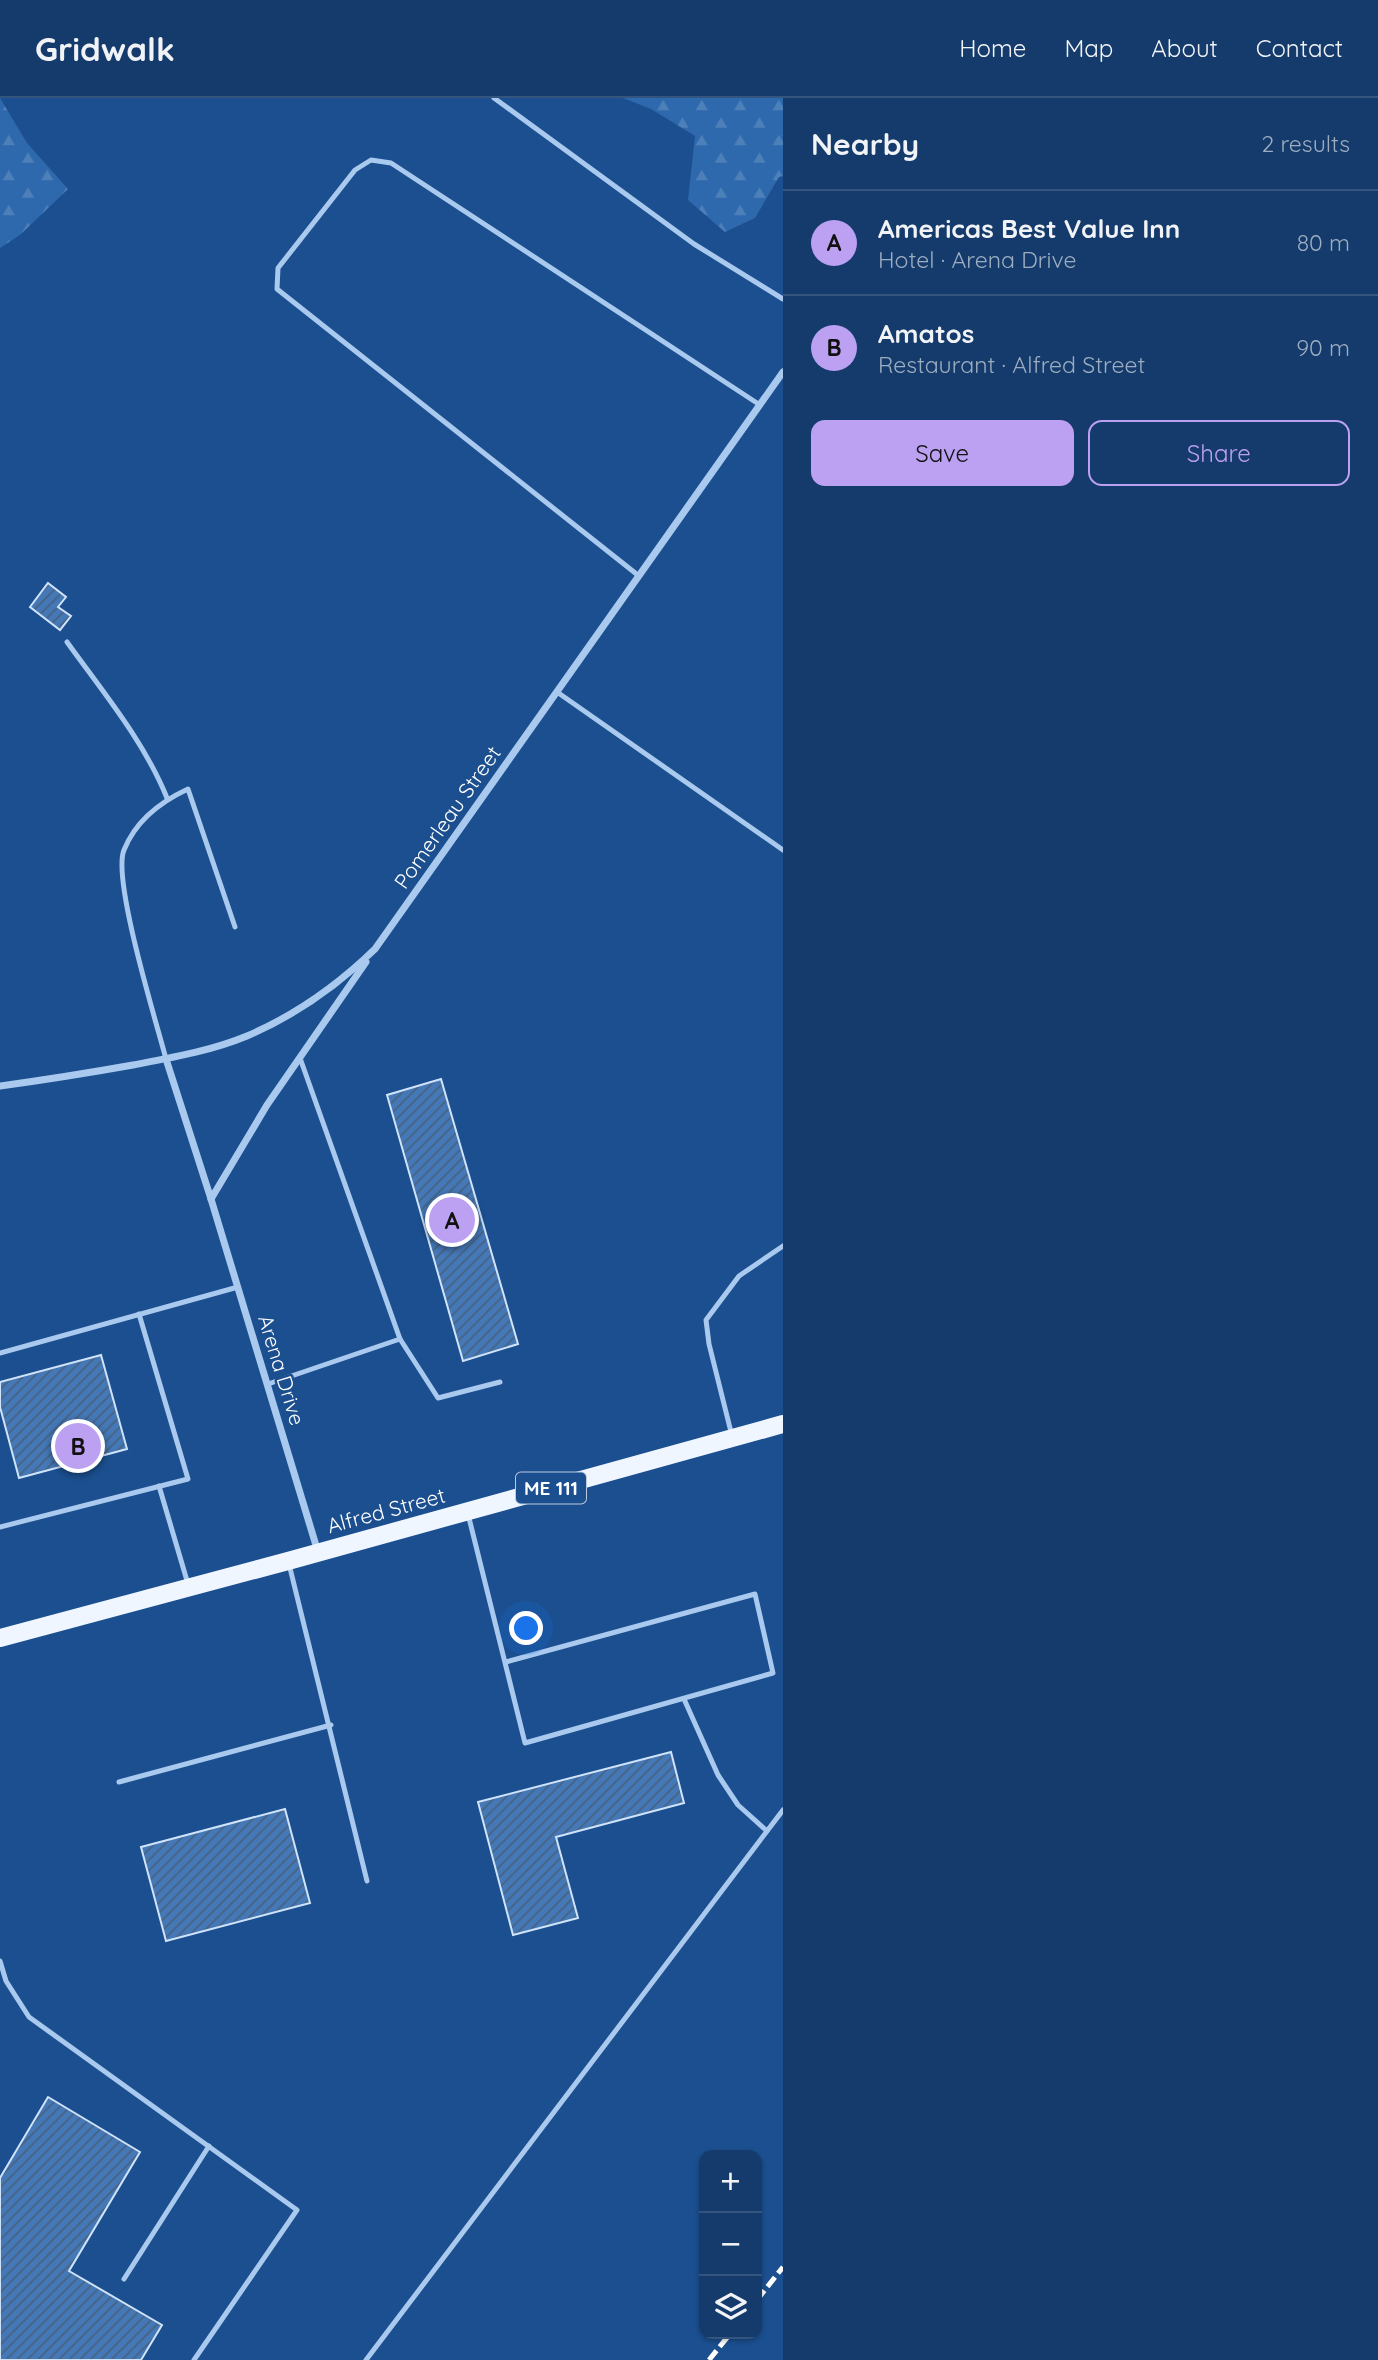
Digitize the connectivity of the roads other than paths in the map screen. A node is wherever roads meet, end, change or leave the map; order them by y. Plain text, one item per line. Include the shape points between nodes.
1 (494, 98) edge
2 (783, 299) edge
3 (783, 373) edge
4 (760, 405) junction
5 (639, 576) junction
6 (67, 642) dead end
7 (557, 692) junction
8 (167, 799) junction
9 (783, 850) edge
10 (235, 927) dead end
11 (375, 949) junction
12 (300, 1058) junction
13 (166, 1059) junction
14 (0, 1087) edge
15 (211, 1199) junction
16 (783, 1246) edge
17 (238, 1287) junction
18 (139, 1314) junction
19 (400, 1339) junction
20 (0, 1353) edge
21 (500, 1382) dead end
22 (268, 1384) junction
23 (783, 1424) edge
24 (732, 1438) junction
25 (159, 1486) junction
26 (467, 1511) junction
27 (0, 1527) edge
28 (319, 1552) junction
29 (288, 1561) junction
30 (189, 1588) junction
31 (0, 1638) edge
32 (506, 1662) junction
33 (684, 1699) junction
34 (331, 1725) junction
35 (119, 1782) dead end
36 (783, 1810) edge
37 (768, 1830) junction
38 (367, 1881) dead end
39 (0, 1961) edge
40 (209, 2146) junction
41 (124, 2279) dead end
42 (194, 2360) edge
43 (366, 2360) edge

1 - 2 lane via 694,244
3 - 4 street, Pomerleau Street
4 - 5 street, Pomerleau Street
4 - 5 lane via 391,163 371,160 355,170 278,268 277,289
5 - 7 street, Pomerleau Street
6 - 8 lane via 143,750
7 - 9 lane
7 - 11 street, Pomerleau Street
8 - 10 lane via 188,789
8 - 13 lane via 143,818 123,852 121,872
11 - 12 street
11 - 13 street, Pomerleau Street via 325,993 270,1026 244,1038
12 - 15 street
12 - 19 lane
13 - 14 street, Pomerleau Street
13 - 15 street, Arena Drive
15 - 17 street, Arena Drive
16 - 24 lane via 738,1276 706,1320
17 - 18 lane
17 - 22 street, Arena Drive
18 - 20 lane
18 - 25 lane via 188,1479
19 - 21 lane via 438,1398
19 - 22 lane
22 - 28 street, Arena Drive
23 - 24 main road, Alfred Street / ME 111
24 - 26 main road, Alfred Street / ME 111
25 - 27 lane
25 - 30 lane
26 - 28 main road, Alfred Street / ME 111
26 - 32 lane
28 - 29 main road, Alfred Street / ME 111
29 - 30 main road, Alfred Street / ME 111
29 - 34 lane
30 - 31 main road, Alfred Street / ME 111
32 - 33 lane via 525,1743
32 - 33 lane via 755,1594 773,1673
33 - 37 lane via 718,1775 738,1805
34 - 35 lane
34 - 38 lane
36 - 37 lane
37 - 43 lane
39 - 40 lane via 6,1981 29,2017
40 - 41 lane
40 - 42 lane via 297,2210

